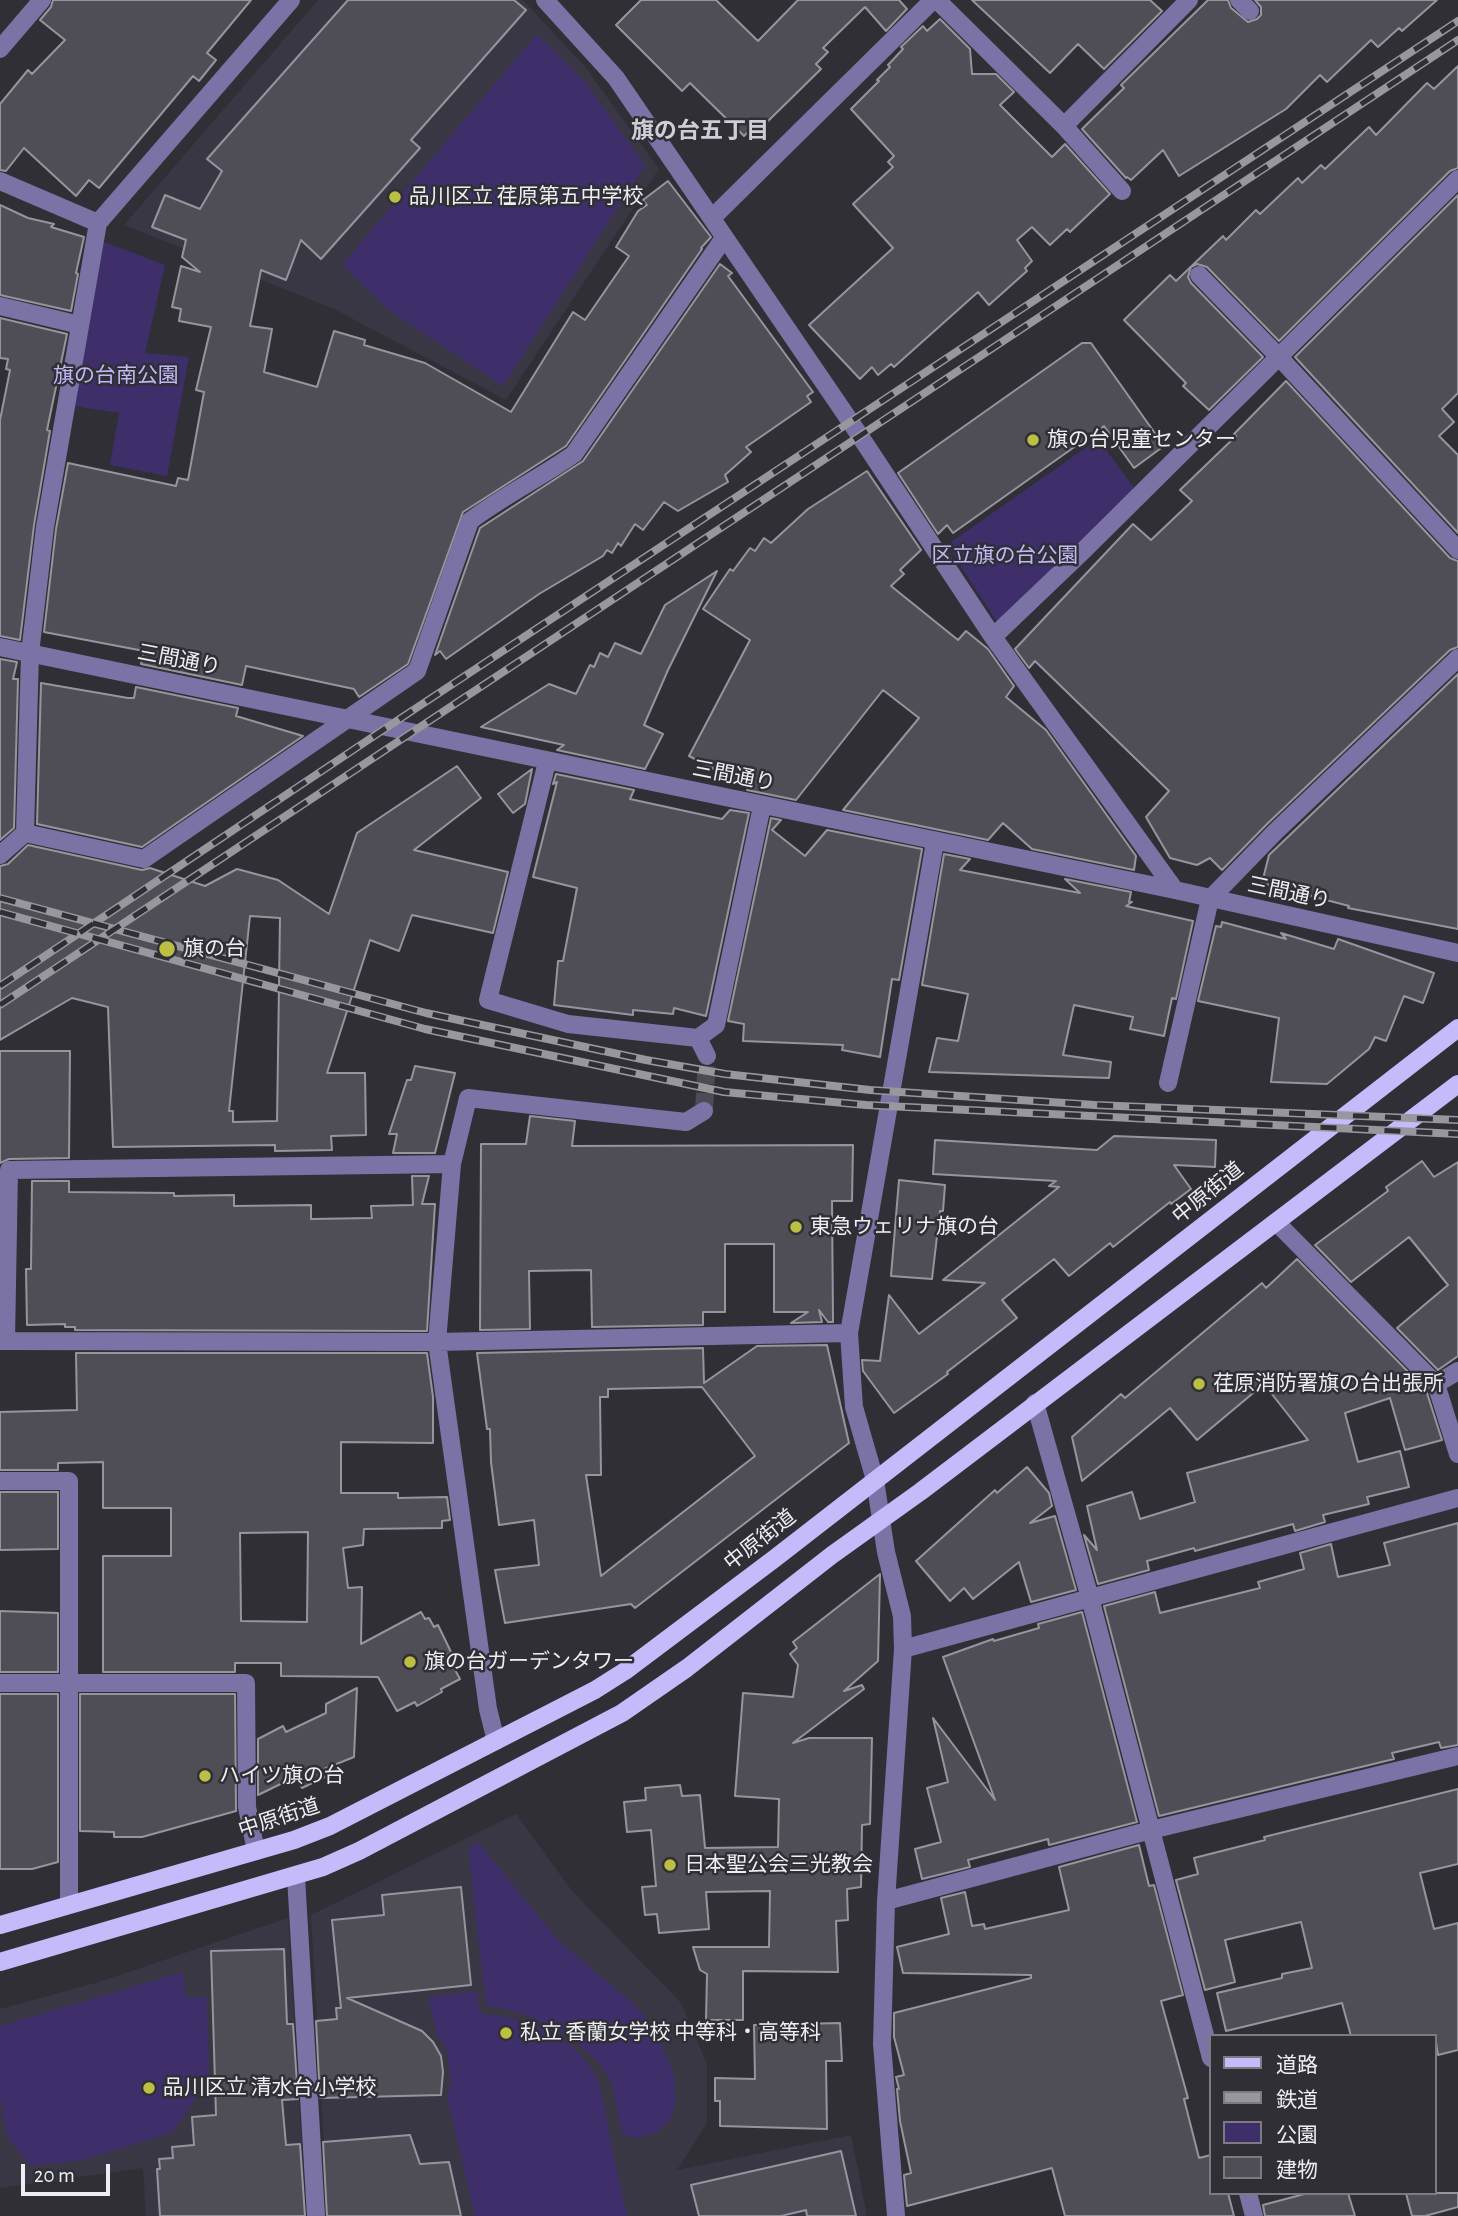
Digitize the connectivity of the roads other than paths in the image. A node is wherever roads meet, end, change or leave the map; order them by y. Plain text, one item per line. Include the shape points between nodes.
1 (42, 0) edge
2 (291, 0) edge
3 (545, 0) edge
4 (935, 0) edge
5 (1189, 0) edge
6 (0, 49) edge
7 (1064, 126) junction
8 (1458, 179) edge
9 (0, 181) edge
10 (1122, 191) dead end
11 (712, 218) junction
12 (98, 223) junction
13 (724, 238) junction
14 (1199, 275) dead end
15 (0, 306) edge
16 (80, 325) junction
17 (1279, 357) junction
18 (1458, 550) edge
19 (993, 637) junction
20 (0, 647) edge
21 (30, 653) junction
22 (1458, 658) edge
23 (350, 719) junction
24 (547, 762) junction
25 (762, 806) junction
26 (25, 833) junction
27 (935, 842) junction
28 (0, 855) edge
29 (1175, 890) junction
30 (1210, 899) junction
31 (1458, 953) edge
32 (1458, 1028) edge
33 (698, 1038) junction
34 (708, 1056) tunnel mouth
35 (1168, 1083) dead end
36 (1458, 1084) edge
37 (704, 1111) dead end
38 (452, 1164) junction
39 (1276, 1222) junction
40 (849, 1333) junction
41 (3, 1341) edge
42 (437, 1342) junction
43 (1458, 1371) edge
44 (1436, 1384) junction
45 (1035, 1403) junction
46 (1458, 1454) edge
47 (875, 1480) junction
48 (0, 1481) edge
49 (1458, 1498) edge
50 (880, 1521) junction
51 (1090, 1598) junction
52 (903, 1649) junction
53 (0, 1683) edge
54 (71, 1683) junction
55 (496, 1741) junction
56 (1458, 1756) edge
57 (1151, 1830) junction
58 (256, 1851) junction
59 (296, 1877) junction
60 (886, 1901) junction
61 (69, 1904) junction
62 (0, 1924) edge
63 (0, 1962) edge
64 (1210, 2055) edge
65 (1249, 2195) edge
66 (316, 2216) edge
67 (896, 2216) edge
68 (1254, 2216) edge

1 - 6 street
2 - 12 street
3 - 11 street via 616,78
4 - 7 street
4 - 11 street
5 - 7 street
7 - 10 street
8 - 17 street
9 - 12 street
11 - 13 street
12 - 16 street
13 - 19 street
13 - 23 street via 574,454 470,521 417,671
14 - 17 street
15 - 16 street
16 - 21 street via 45,527
17 - 18 street
17 - 19 street
19 - 29 street
20 - 21 street, 三間通り
21 - 23 street, 三間通り
21 - 26 street
22 - 30 street
23 - 24 street, 三間通り
23 - 26 street via 145,859
24 - 25 street, 三間通り
24 - 33 street via 488,1000 568,1024
25 - 27 street, 三間通り
25 - 33 street via 716,1025
26 - 28 street
27 - 29 street, 三間通り
27 - 40 street
29 - 30 street, 三間通り
30 - 31 street, 三間通り
30 - 35 street
32 - 47 main road, 中原街道
33 - 34 street
36 - 39 main road
37 - 38 street via 686,1122 468,1098
38 - 41 street via 9,1170
38 - 42 street
39 - 44 street
39 - 45 main road
40 - 42 street
40 - 47 street via 854,1408
41 - 42 street
42 - 55 street
43 - 44 street
44 - 46 street
45 - 50 main road
45 - 51 street
47 - 50 street
47 - 55 main road, 中原街道 via 625,1671
48 - 54 street via 69,1481
49 - 51 street
50 - 52 street via 902,1616
50 - 59 main road via 622,1713 359,1852
51 - 52 street
51 - 57 street
52 - 60 street
53 - 54 street
54 - 58 street via 246,1683 247,1807
54 - 61 street
55 - 58 main road, 中原街道 via 330,1826
56 - 57 street
57 - 60 street
57 - 64 street
58 - 61 main road, 中原街道
59 - 63 main road
59 - 66 street
60 - 67 street via 882,2043
61 - 62 main road, 中原街道
65 - 68 street

